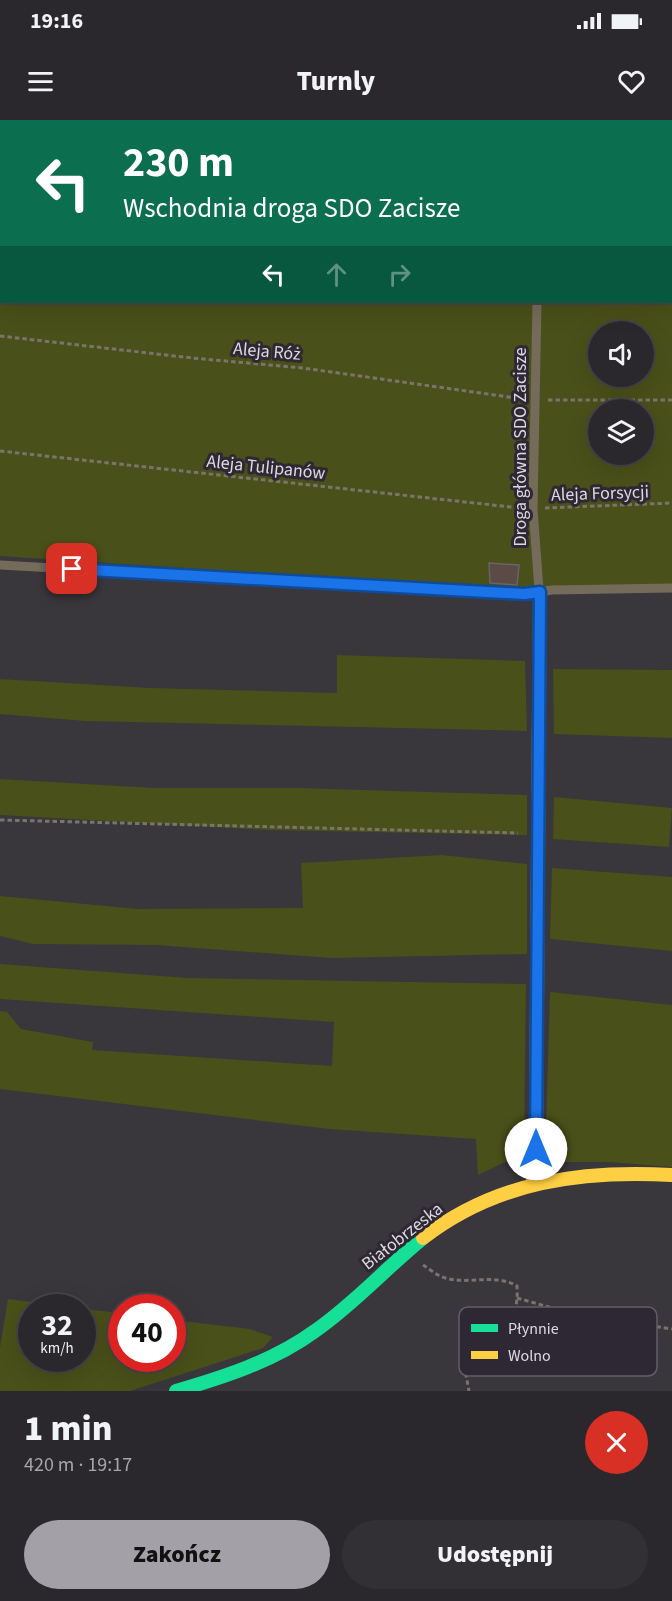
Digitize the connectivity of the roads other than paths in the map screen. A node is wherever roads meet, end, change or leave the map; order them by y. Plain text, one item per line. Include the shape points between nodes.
1 (537, 303) edge
2 (0, 565) edge
3 (672, 588) edge
4 (540, 592) junction
5 (672, 1175) edge
6 (533, 1182) junction
7 (176, 1391) edge

1 - 4 lane, Droga główna SDO Zacisze via 531,509
2 - 4 lane via 512,594
3 - 4 lane
4 - 6 street
5 - 6 street, Białobrzeska via 574,1174
6 - 7 street, Białobrzeska via 464,1211 408,1250 302,1339 261,1362

